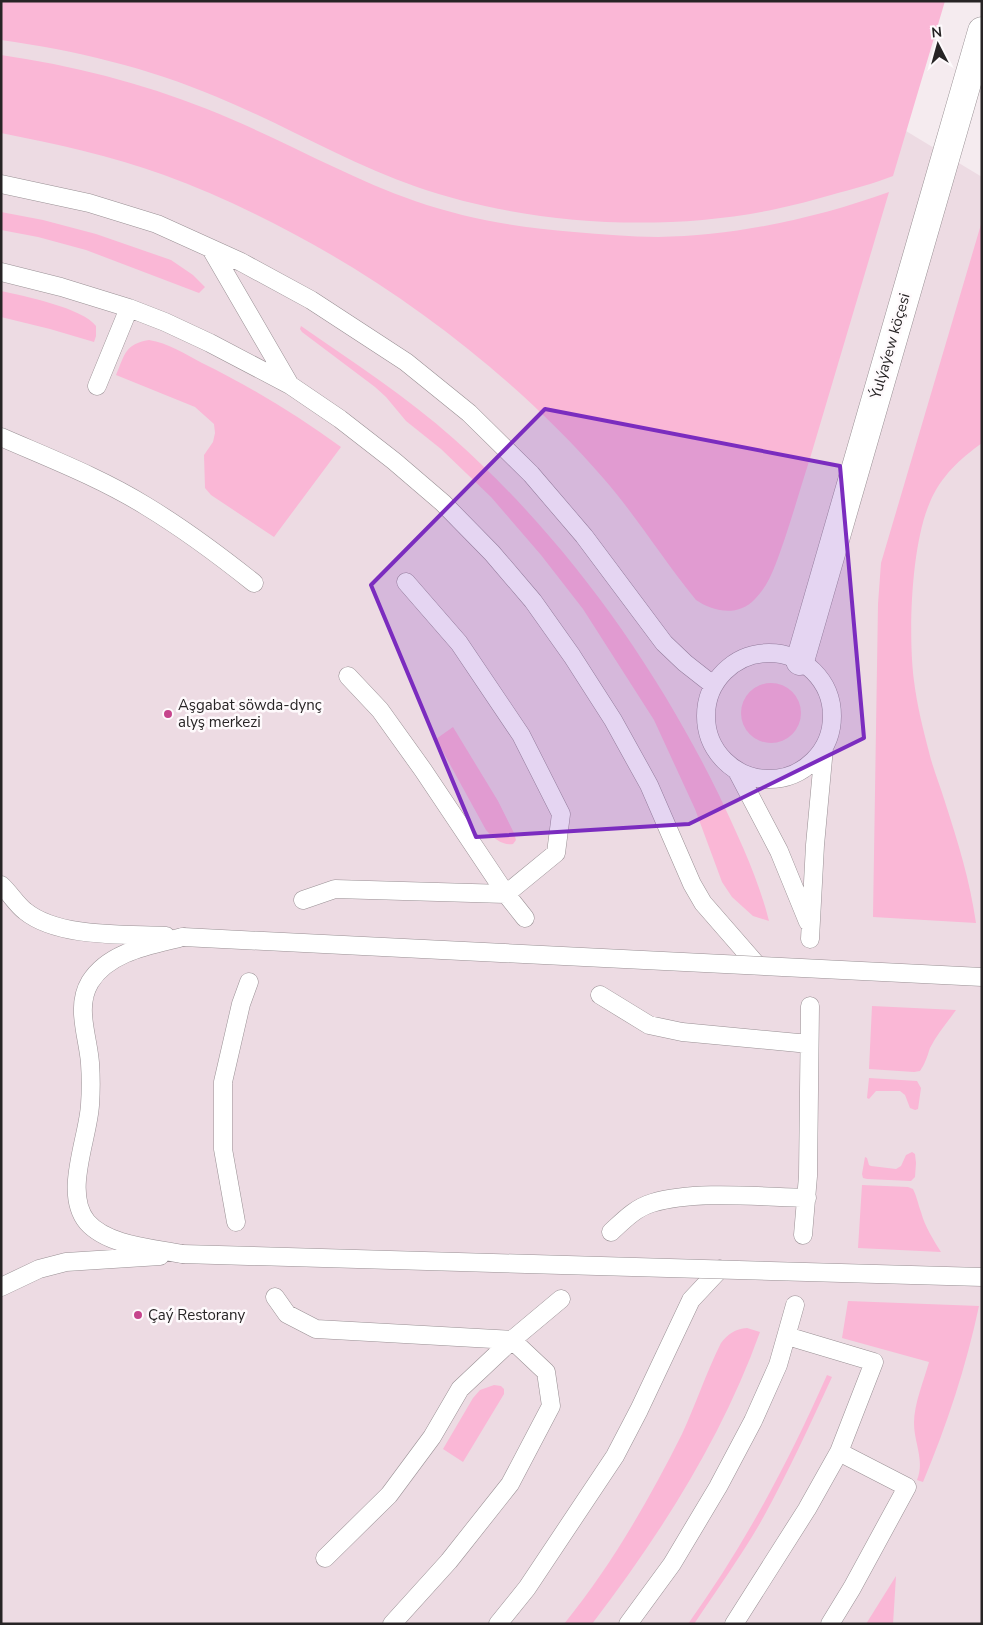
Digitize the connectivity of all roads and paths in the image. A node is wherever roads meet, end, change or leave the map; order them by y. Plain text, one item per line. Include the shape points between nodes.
1 (982, 31) edge
2 (1, 184) edge
3 (211, 249) junction
4 (1, 272) edge
5 (129, 308) junction
6 (290, 385) junction
7 (97, 386) dead end
8 (1, 436) edge
9 (406, 582) dead end
10 (254, 583) dead end
11 (800, 661) junction
12 (348, 676) dead end
13 (713, 685) junction
14 (824, 747) junction
15 (737, 771) junction
16 (1, 886) edge
17 (506, 894) junction
18 (303, 900) dead end
19 (525, 918) dead end
20 (184, 937) junction
21 (757, 965) junction
22 (982, 977) edge
23 (249, 982) dead end
24 (600, 995) dead end
25 (810, 1006) dead end
26 (809, 1044) junction
27 (806, 1198) junction
28 (236, 1222) dead end
29 (611, 1232) dead end
30 (803, 1235) dead end
31 (182, 1254) junction
32 (720, 1269) junction
33 (982, 1277) edge
34 (1, 1287) edge
35 (275, 1297) dead end
36 (561, 1299) dead end
37 (795, 1305) dead end
38 (787, 1336) junction
39 (512, 1340) junction
40 (839, 1452) junction
41 (325, 1558) dead end
42 (392, 1624) edge
43 (498, 1624) edge
44 (628, 1624) edge
45 (734, 1624) edge
46 (830, 1624) edge

1 - 11 street, Ýulýaýew köçesi
2 - 3 lane via 89,203 157,224
3 - 6 lane
3 - 13 lane via 311,300 406,362 469,413 531,474 584,536 664,643
4 - 5 lane
5 - 6 lane via 210,343
5 - 7 lane
6 - 21 lane via 366,438 443,503 533,601 613,720 649,785 703,903
8 - 10 lane via 144,505 208,546
9 - 17 lane via 459,644 521,735 560,814 556,853
11 - 13 lane via 784,655 752,655 736,662
11 - 14 lane via 824,684 830,699 830,732
12 - 17 lane via 380,710
13 - 15 lane via 707,700 707,733 724,761
14 - 15 lane via 814,761 785,777 752,777
14 - 15 lane via 810,934 779,851
16 - 20 lane via 25,911 70,930
17 - 18 lane via 335,889
17 - 19 lane
20 - 21 lane, bridge
20 - 31 lane via 114,959 90,982 83,1006 90,1063 90,1106 77,1182 80,1210 98,1232 120,1242
21 - 22 lane, bridge
23 - 28 lane via 223,1082 224,1149
24 - 26 lane via 648,1025 682,1032
25 - 26 lane
26 - 27 lane
27 - 29 lane via 694,1196 651,1203 632,1213
27 - 30 lane
31 - 32 lane, bridge
31 - 34 lane via 66,1262 39,1269
32 - 33 lane, bridge
32 - 43 lane via 691,1300 615,1456 527,1588
35 - 39 lane via 287,1314 316,1329
36 - 39 lane
37 - 38 lane
38 - 40 lane via 874,1362
38 - 44 lane via 778,1366 753,1421 718,1487 672,1564
39 - 41 lane via 460,1389 432,1437 389,1495
39 - 42 lane via 546,1372 551,1406 510,1484 449,1561
40 - 45 lane
40 - 46 lane via 908,1487

